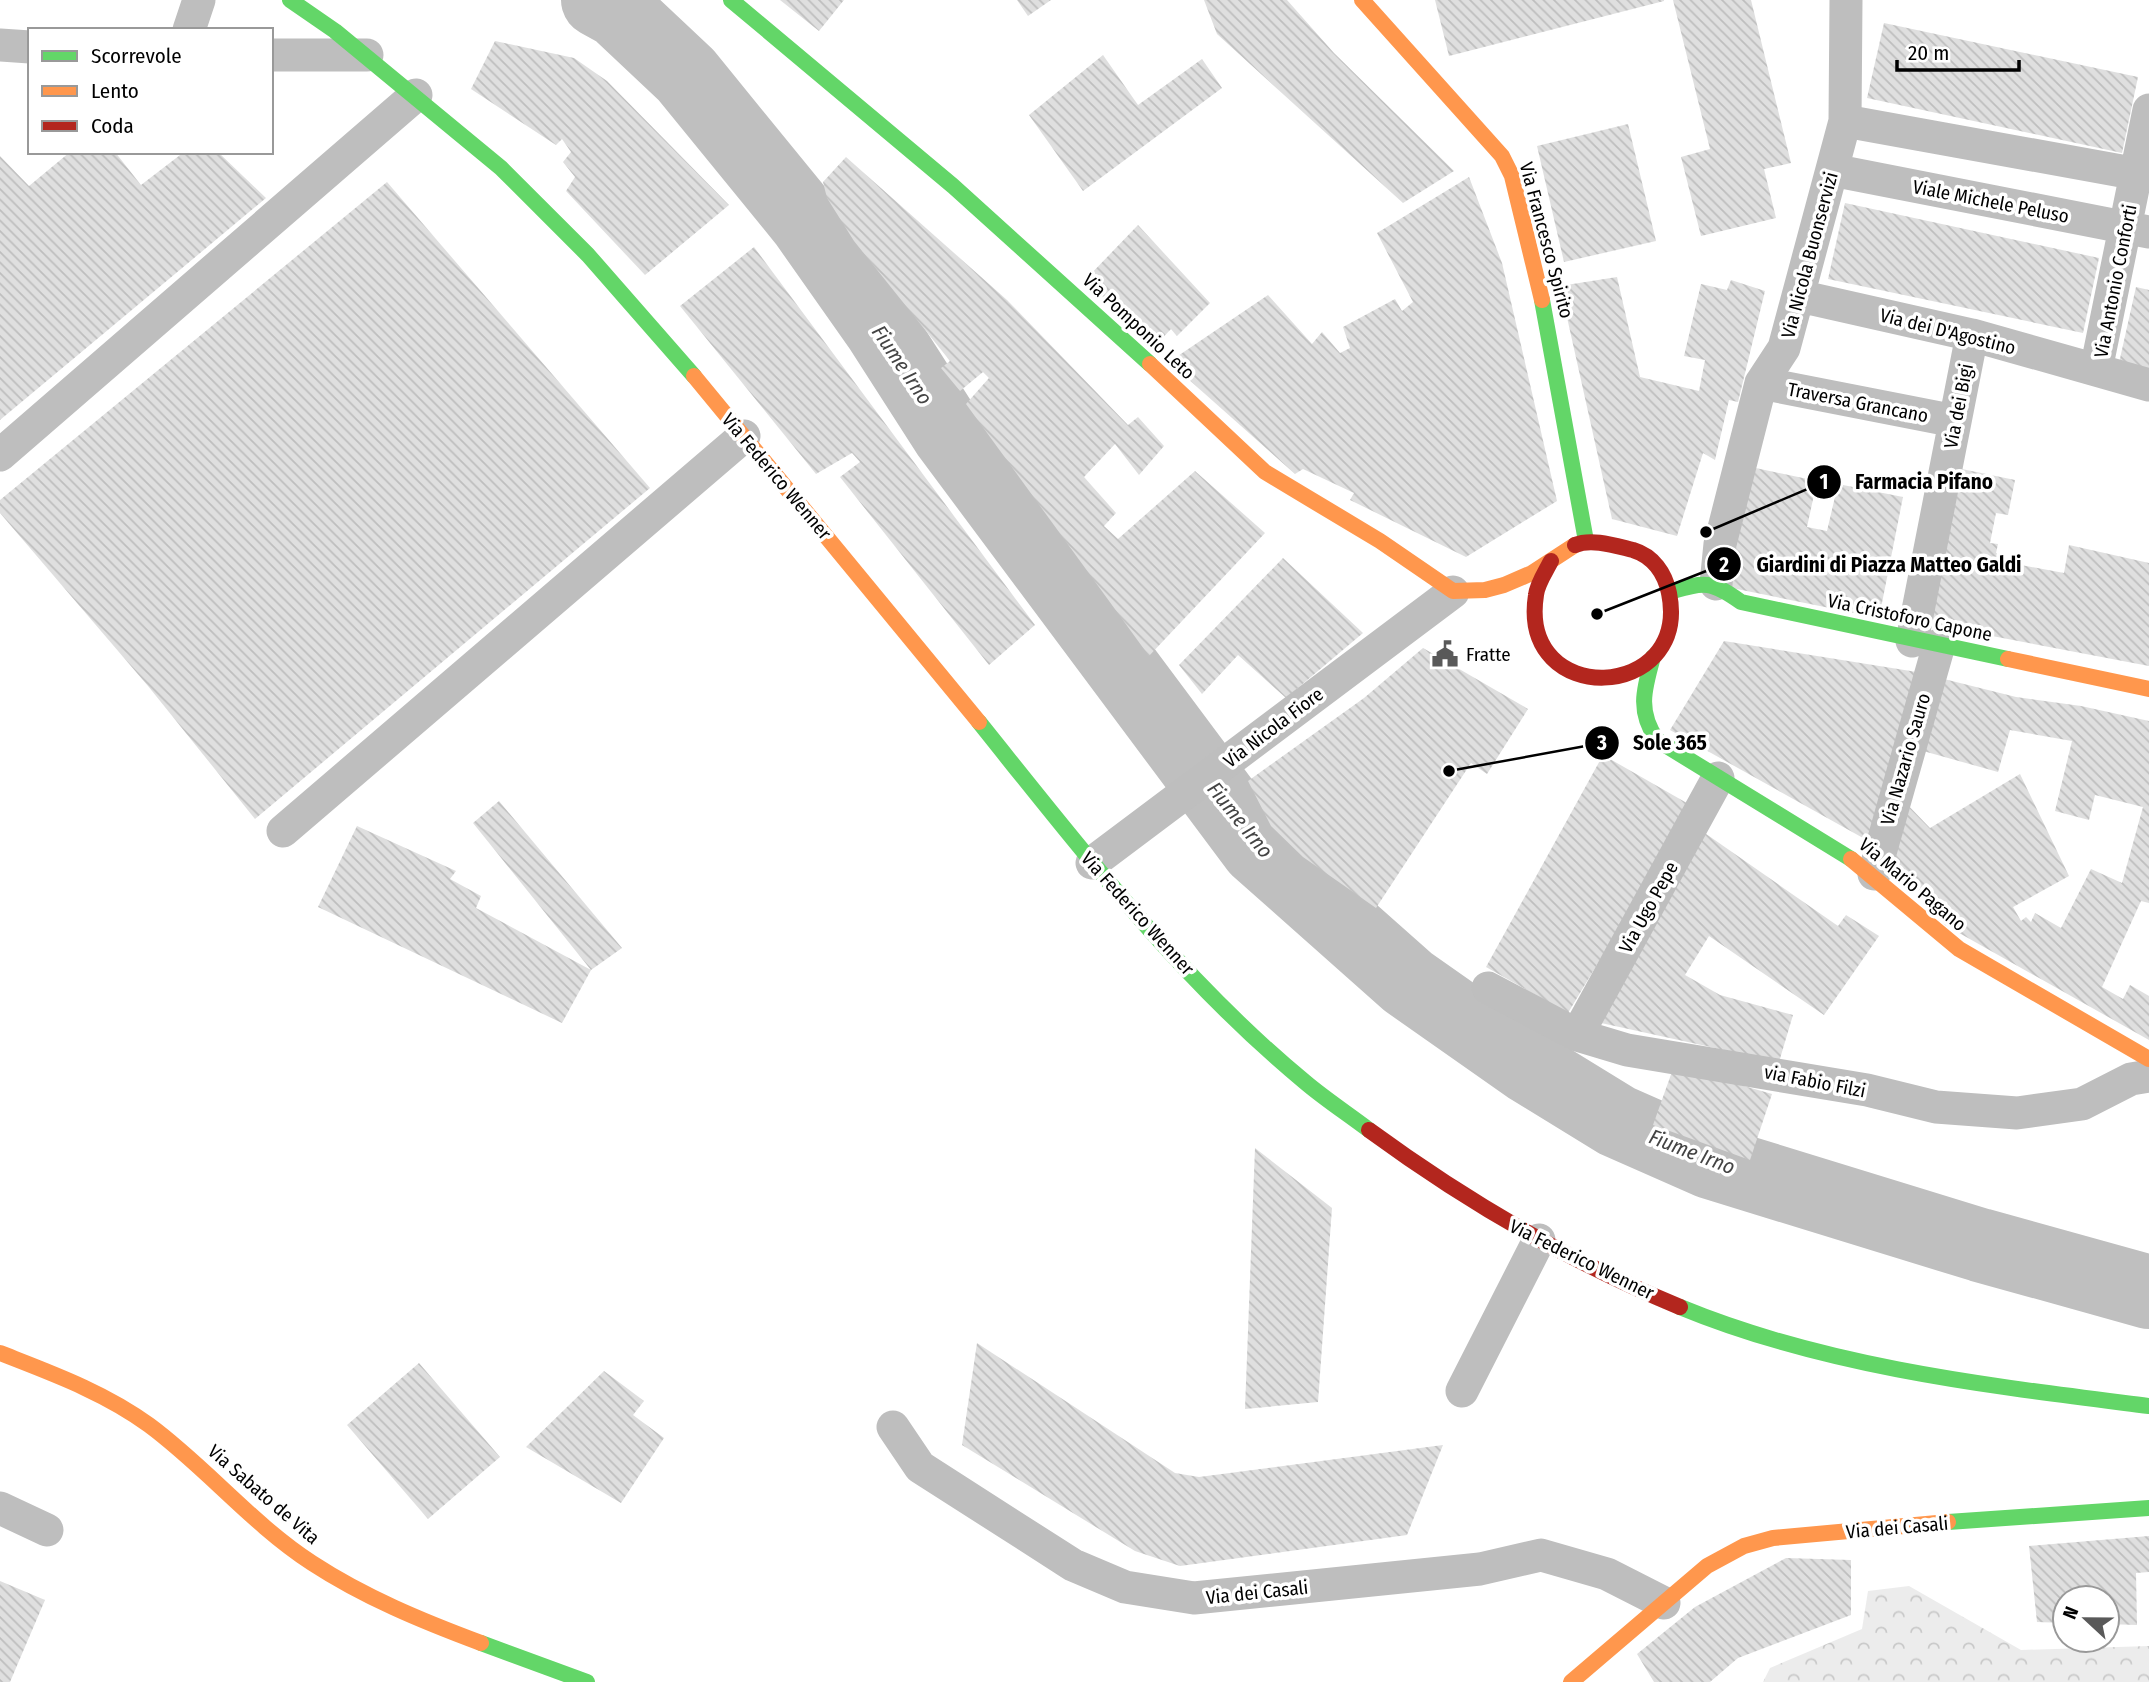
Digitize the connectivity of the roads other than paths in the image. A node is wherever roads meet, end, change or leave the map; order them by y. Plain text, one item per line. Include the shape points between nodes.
1 (199, 0) edge
2 (290, 0) edge
3 (732, 0) edge
4 (1362, 0) edge
5 (1846, 0) edge
6 (190, 28) edge
7 (0, 45) edge
8 (28, 47) edge
9 (273, 55) edge
10 (367, 55) junction
11 (416, 95) junction
12 (2149, 110) edge
13 (1845, 121) junction
14 (1832, 170) junction
15 (2143, 175) edge
16 (2137, 229) edge
17 (1799, 296) junction
18 (1972, 335) junction
19 (2096, 370) junction
20 (1761, 383) junction
21 (2149, 385) edge
22 (1955, 421) junction
23 (744, 436) junction
24 (0, 455) edge
25 (1586, 541) junction
26 (1551, 561) junction
27 (1716, 584) junction
28 (1453, 592) junction
29 (1669, 592) junction
30 (1925, 643) junction
31 (1653, 657) junction
32 (2149, 689) edge
33 (1718, 778) junction
34 (284, 831) dead end
35 (1092, 863) junction
36 (1874, 874) junction
37 (1488, 988) dead end
38 (1577, 1035) junction
39 (2149, 1059) edge
40 (2149, 1076) edge
41 (1539, 1240) junction
42 (0, 1353) edge
43 (1462, 1391) dead end
44 (2149, 1405) edge
45 (893, 1427) dead end
46 (0, 1508) edge
47 (2149, 1508) edge
48 (47, 1530) dead end
49 (1664, 1603) junction
50 (587, 1682) edge
51 (1571, 1682) edge

1 - 6 street
2 - 10 main road, Via Federico Wenner
3 - 28 main road, Via Pomponio Leto via 1025,249 1267,473 1400,552
4 - 25 main road, Via Francesco Spirito via 1503,156 1512,176 1538,273
5 - 13 street, Via Nicola Buonservizi
7 - 8 street
9 - 10 street
10 - 11 main road, Via Federico Wenner
11 - 23 main road, Via Federico Wenner via 564,225
11 - 24 street
12 - 15 street, Via Antonio Conforti
13 - 14 street, Via Nicola Buonservizi
13 - 15 street
14 - 16 street, Viale Michele Peluso
14 - 17 street, Via Nicola Buonservizi
15 - 16 street, Via Antonio Conforti
16 - 19 street, Via Antonio Conforti
17 - 18 street, Via dei D'Agostino
17 - 20 street, Via Nicola Buonservizi via 1784,348
18 - 19 street, Via dei D'Agostino
18 - 22 street, Via dei Bigi
19 - 21 street
20 - 22 street, Traversa Grancano
20 - 27 street, Via Nicola Buonservizi via 1720,544
22 - 30 street, Via dei Bigi
23 - 34 street
23 - 35 main road, Via Federico Wenner
25 - 26 main road
25 - 29 main road via 1646,555 1661,572
26 - 28 main road via 1500,589
26 - 31 main road via 1533,596 1536,636 1546,653 1561,667 1598,679 1618,677
27 - 29 main road via 1701,583
27 - 30 main road, Via Cristoforo Capone via 1741,602
28 - 35 street, Via Nicola Fiore
29 - 31 main road via 1671,615 1665,638
30 - 32 main road, Via Cristoforo Capone
30 - 36 street, Via Nazario Sauro
31 - 33 main road, Via Mario Pagano via 1642,699 1643,721 1657,740
33 - 36 main road, Via Mario Pagano
33 - 38 street, Via Ugo Pepe
35 - 41 main road, Via Federico Wenner via 1207,989 1297,1076 1417,1166
36 - 39 main road, Via Mario Pagano via 1900,902 1959,949
37 - 38 street, via Fabio Filzi
38 - 40 street, via Fabio Filzi via 1627,1050 1867,1090 1936,1107 2004,1112 2082,1104 2131,1079
41 - 43 street
41 - 44 main road, Via Federico Wenner via 1637,1289 1745,1331 1844,1357 1975,1383
42 - 50 main road, Via Sabato de Vita via 108,1400 146,1422 281,1540 355,1588
45 - 49 street, Via dei Casali via 920,1467 1073,1565 1125,1587 1194,1598 1480,1569 1541,1555 1607,1574
46 - 48 street
47 - 49 main road, Via dei Casali via 1773,1538 1744,1546 1707,1566
49 - 51 main road, Via dei Casali

